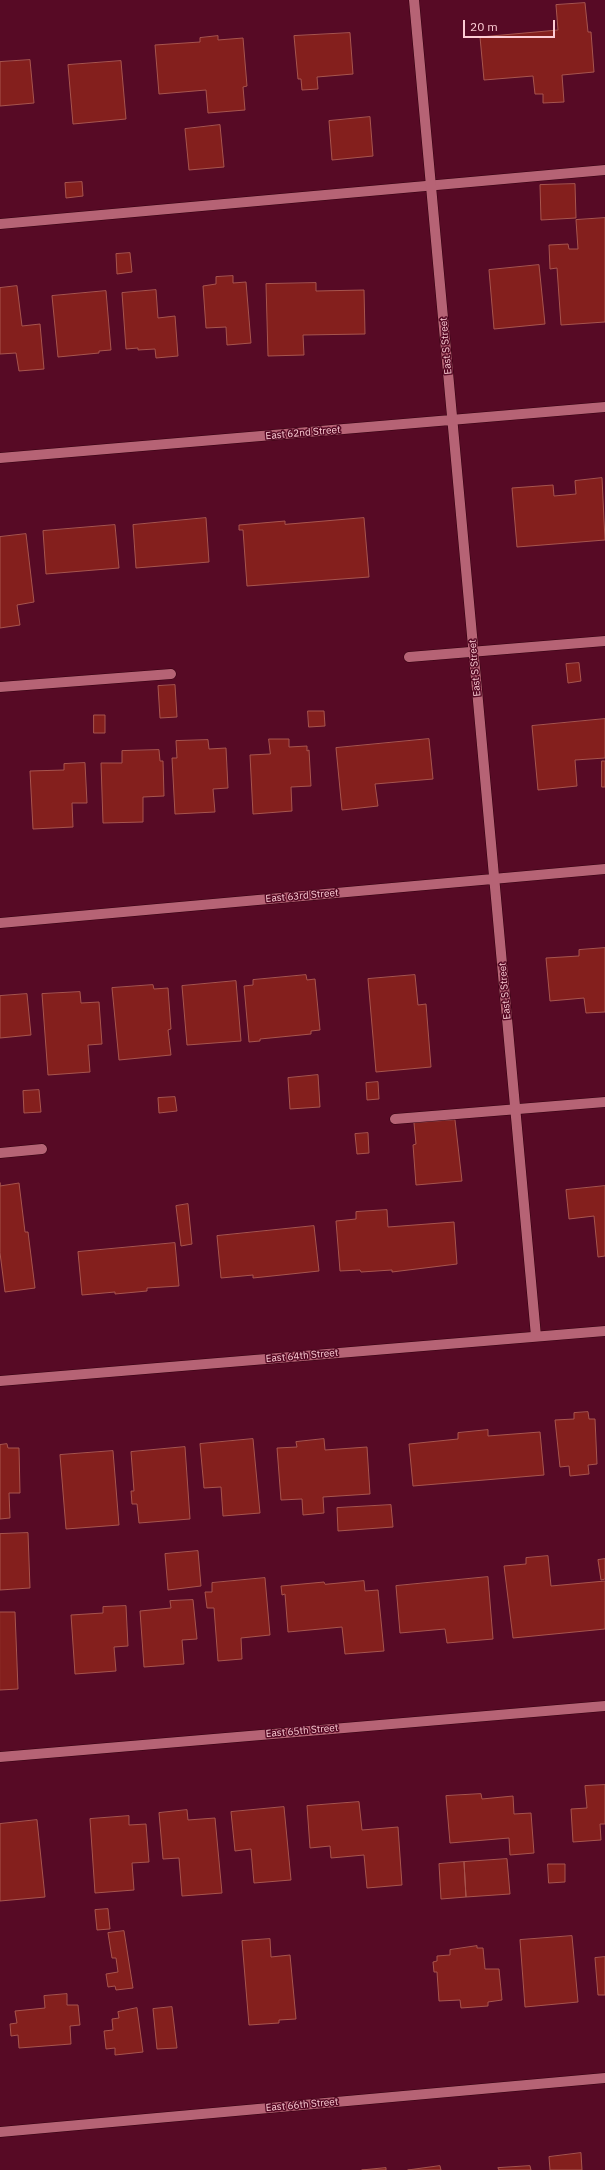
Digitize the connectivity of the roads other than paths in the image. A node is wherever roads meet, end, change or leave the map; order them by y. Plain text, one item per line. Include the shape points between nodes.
1 (414, 0) edge
2 (605, 170) edge
3 (431, 185) junction
4 (0, 224) edge
5 (605, 407) edge
6 (453, 421) junction
7 (0, 458) edge
8 (605, 641) edge
9 (474, 652) junction
10 (409, 657) dead end
11 (171, 674) dead end
12 (0, 687) edge
13 (605, 869) edge
14 (494, 878) junction
15 (0, 923) edge
16 (605, 1102) edge
17 (515, 1109) junction
18 (395, 1119) dead end
19 (42, 1149) dead end
20 (0, 1153) edge
21 (605, 1331) edge
22 (536, 1336) junction
23 (0, 1381) edge
24 (605, 1706) edge
25 (0, 1757) edge
26 (605, 2078) edge
27 (0, 2132) edge

1 - 3 street, East S Street
2 - 3 street
3 - 4 street
3 - 6 street, East S Street
5 - 6 street, East 62nd Street
6 - 7 street, East 62nd Street
6 - 9 street, East S Street
8 - 9 street
9 - 10 street
9 - 14 street, East S Street
11 - 12 street
13 - 14 street, East 63rd Street
14 - 15 street, East 63rd Street
14 - 17 street, East S Street
16 - 17 street
17 - 18 street
17 - 22 street, East S Street
19 - 20 street
21 - 22 street, East 64th Street
22 - 23 street, East 64th Street
24 - 25 street, East 65th Street
26 - 27 street, East 66th Street

